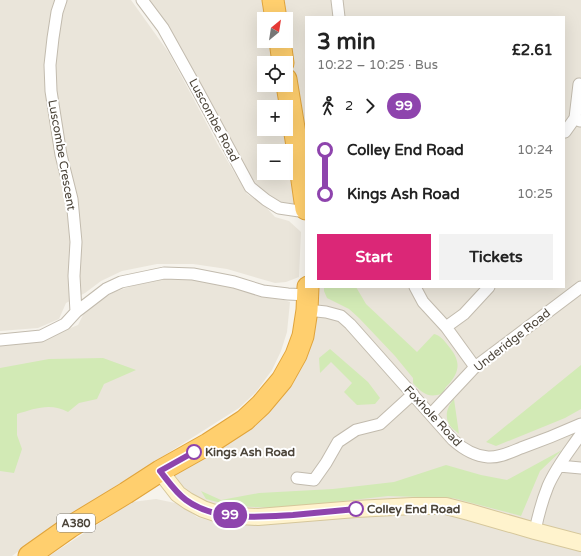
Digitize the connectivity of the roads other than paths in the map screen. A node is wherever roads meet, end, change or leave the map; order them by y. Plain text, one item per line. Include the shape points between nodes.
1 (62, 0) edge
2 (142, 0) edge
3 (273, 0) edge
4 (337, 0) edge
5 (275, 12) edge
6 (338, 16) edge
7 (579, 84) dead end
8 (288, 92) edge
9 (578, 120) edge
10 (565, 132) dead end
11 (305, 204) edge
12 (305, 211) edge
13 (581, 287) edge
14 (416, 288) edge
15 (488, 288) edge
16 (308, 297) edge
17 (76, 312) junction
18 (446, 327) junction
19 (0, 340) edge
20 (475, 367) junction
21 (413, 394) junction
22 (431, 414) junction
23 (581, 424) edge
24 (581, 434) edge
25 (559, 466) junction
26 (581, 468) edge
27 (160, 471) junction
28 (297, 478) dead end
29 (535, 531) junction
30 (581, 543) edge
31 (29, 556) edge

1 - 17 street, Luscombe Crescent via 57,12 53,38 51,92 61,155 72,199 76,242
2 - 12 street, Luscombe Road via 163,28 250,187 279,208
3 - 5 highway
4 - 6 street
7 - 9 street
8 - 11 highway
9 - 10 street
13 - 20 street, Underidge Road
14 - 18 street via 423,302
15 - 18 street via 464,314
16 - 17 street, Foxhole Road via 263,291 193,274 164,273 121,282 106,289
16 - 21 street, Foxhole Road via 326,312 341,316 350,324
16 - 27 highway, A380 via 303,336 296,355 282,380 261,405 245,420
17 - 19 street, Foxhole Road via 65,324 41,336
18 - 20 street
20 - 22 street, Underidge Road
21 - 22 street, Foxhole Road
21 - 28 street via 380,424 356,430 338,442 314,480
22 - 23 street, Foxhole Road via 461,447 477,455 490,457 548,439
24 - 25 street
25 - 26 street
25 - 29 street via 540,508
27 - 29 street via 178,494 203,509 221,515 258,517 356,509 446,506
27 - 31 highway, A380 via 70,527
29 - 30 street

